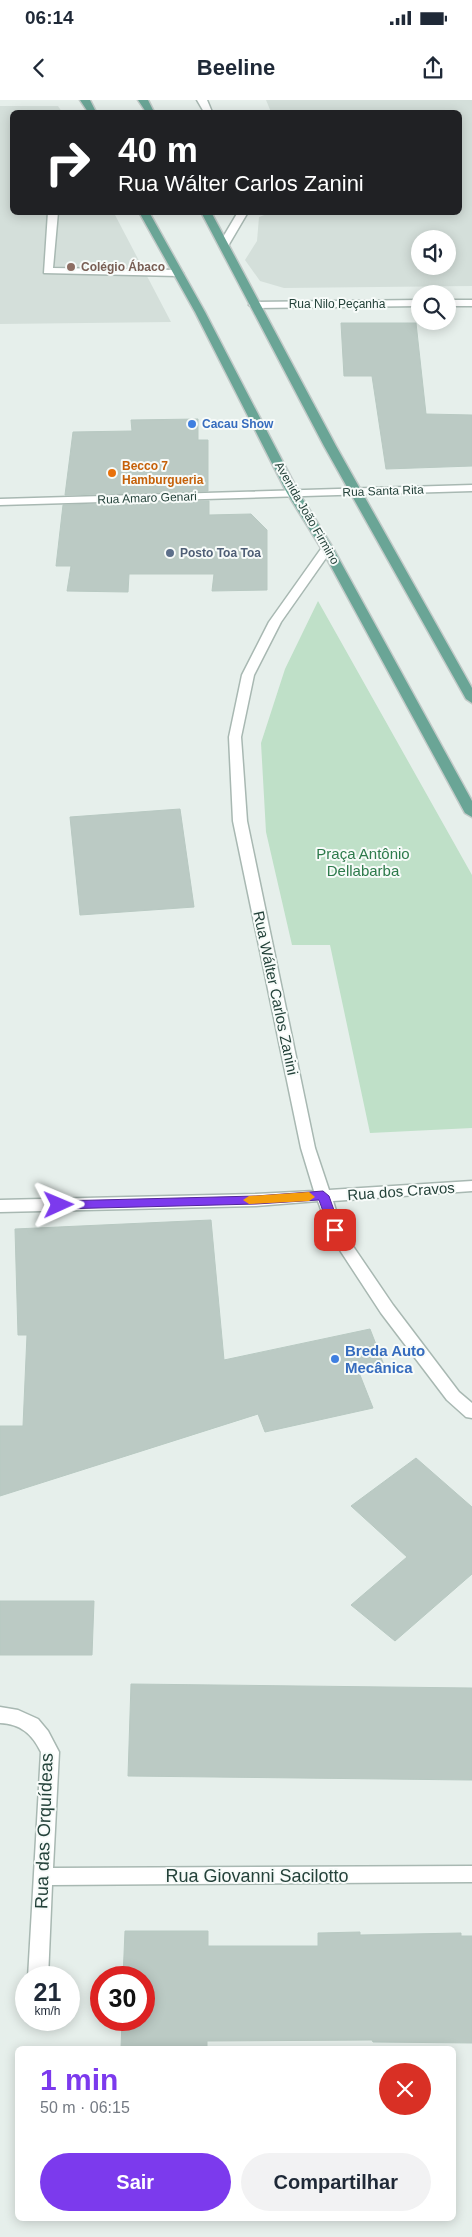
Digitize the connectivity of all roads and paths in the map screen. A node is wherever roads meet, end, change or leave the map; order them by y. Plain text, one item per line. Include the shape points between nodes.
1 (53, 215) edge
2 (146, 215) edge
3 (208, 215) edge
4 (241, 215) edge
5 (224, 244) junction
6 (178, 273) junction
7 (411, 303) edge
8 (456, 303) edge
9 (472, 303) edge
10 (254, 304) junction
11 (472, 488) edge
12 (355, 492) junction
13 (293, 493) junction
14 (0, 502) edge
15 (327, 548) junction
16 (472, 699) edge
17 (472, 813) edge
18 (472, 1186) edge
19 (323, 1196) junction
20 (0, 1206) edge
21 (472, 1412) edge
22 (0, 1715) edge
23 (472, 1874) edge
24 (42, 1877) junction
25 (38, 1966) edge

1 - 6 street via 48,271
2 - 6 main road, Avenida João Firmino
3 - 5 main road
4 - 5 street
5 - 10 main road
6 - 13 main road, Avenida João Firmino
7 - 10 street, Rua Nilo Peçanha
8 - 9 street
10 - 12 main road
11 - 12 street, Rua Santa Rita
12 - 13 street, Rua Santa Rita
12 - 16 main road
13 - 14 street, Rua Amaro Genari
13 - 15 main road, Avenida João Firmino
15 - 17 main road, Avenida João Firmino
15 - 19 street, Rua Wálter Carlos Zanini via 275,622 248,675 235,737 240,821 308,1148
18 - 19 street, Rua dos Cravos
19 - 20 street, Rua dos Cravos
19 - 21 street, Rua Wálter Carlos Zanini via 335,1230 387,1309 453,1396
22 - 24 street, Rua das Orquídeas via 25,1720 41,1732 50,1752
23 - 24 street, Rua Giovanni Sacilotto
24 - 25 street, Rua das Orquídeas

